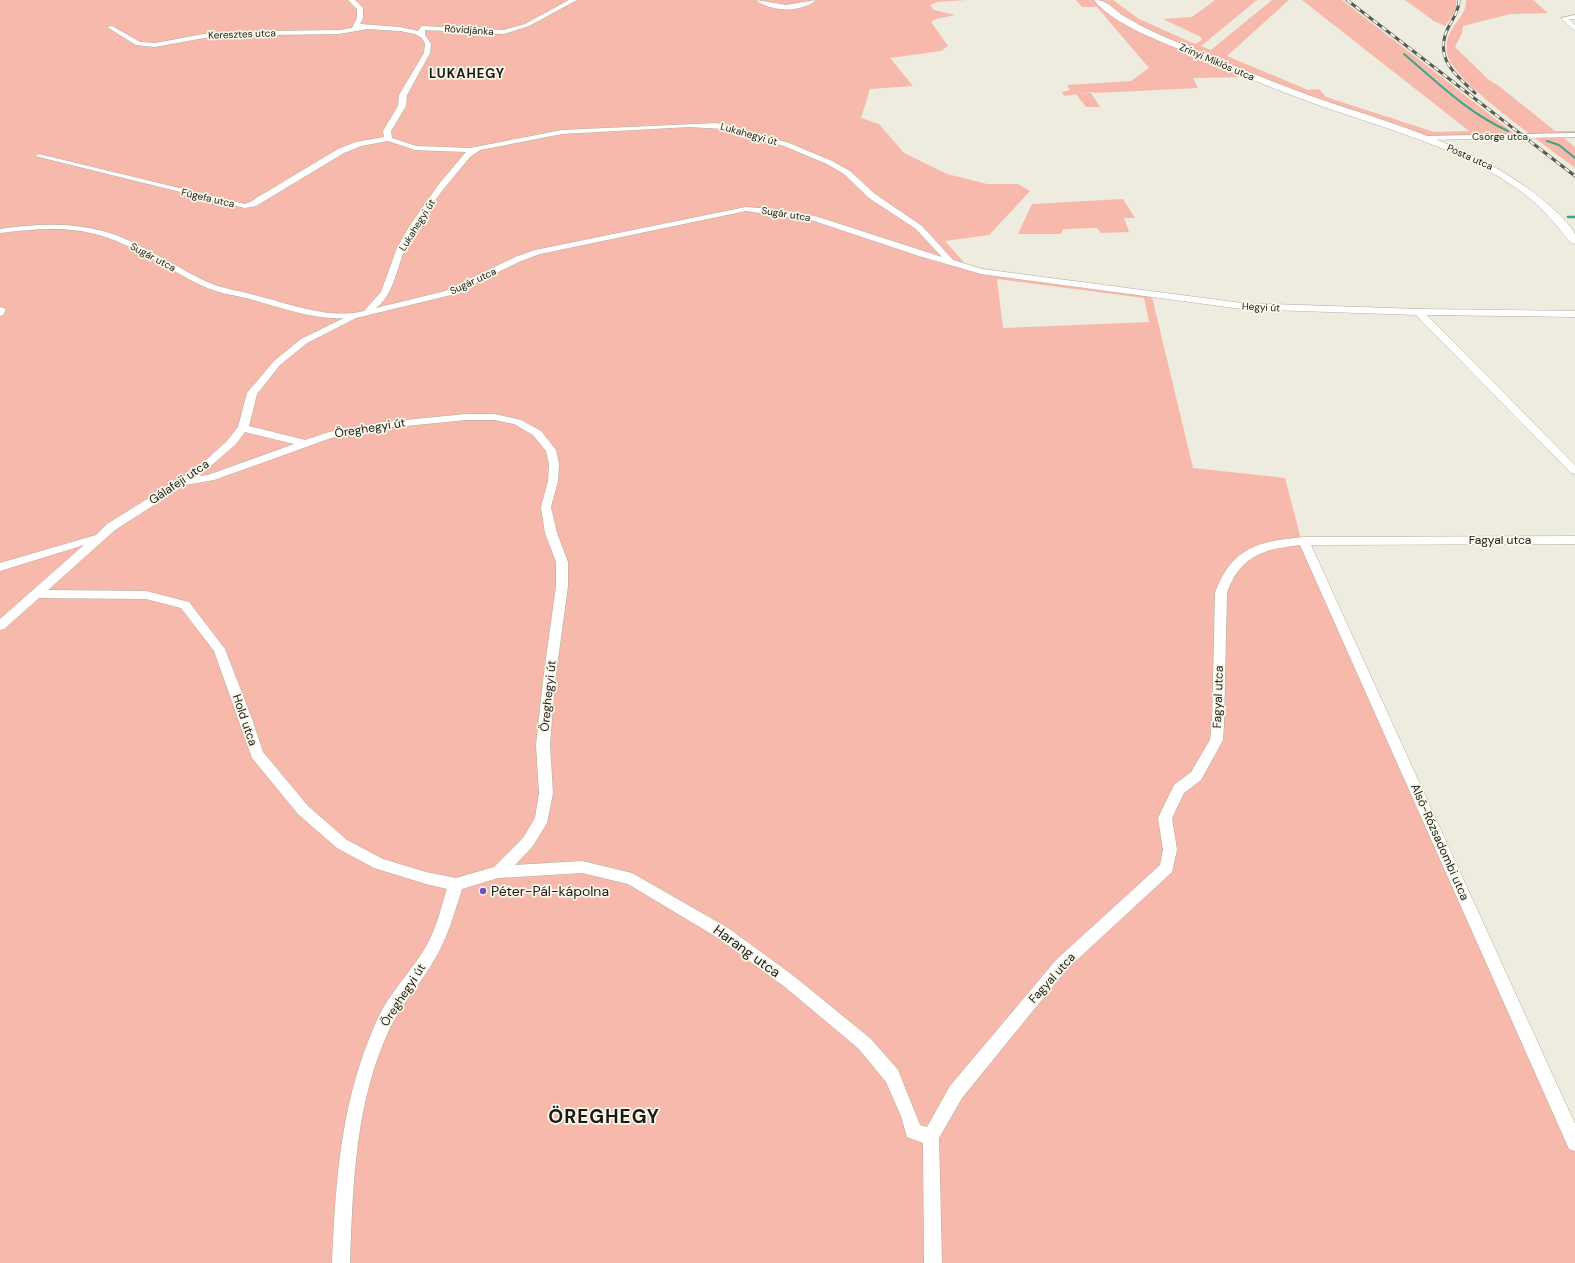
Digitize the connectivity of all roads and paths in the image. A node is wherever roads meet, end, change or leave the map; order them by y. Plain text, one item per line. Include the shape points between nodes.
1 (351, 0) edge
2 (574, 0) edge
3 (759, 0) edge
4 (813, 0) edge
5 (1098, 0) edge
6 (1575, 17) edge
7 (110, 27) dead end
8 (356, 27) junction
9 (1575, 28) edge
10 (422, 31) junction
11 (1342, 110) joint
12 (1575, 135) edge
13 (1425, 138) junction
14 (388, 139) junction
15 (464, 152) junction
16 (39, 156) dead end
17 (0, 231) edge
18 (1575, 241) edge
19 (950, 262) junction
20 (1419, 312) junction
21 (1575, 314) edge
22 (358, 315) junction
23 (243, 428) junction
24 (304, 443) junction
25 (1575, 471) edge
26 (182, 482) junction
27 (101, 536) junction
28 (1575, 540) edge
29 (1304, 541) junction
30 (0, 567) edge
31 (35, 594) junction
32 (0, 626) edge
33 (498, 872) junction
34 (456, 884) junction
35 (931, 1137) junction
36 (1575, 1144) edge
37 (341, 1263) edge
38 (933, 1263) edge

1 - 8 street via 360,8 360,18
2 - 10 street, Rövidjánka via 515,29 488,32 460,29
3 - 4 street via 772,5 788,6 802,5
5 - 11 main road, Zrínyi Miklós utca via 1126,21 1163,39 1257,79
6 - 9 street via 1565,17 1565,20
7 - 8 street, Keresztes utca via 138,44 155,45 215,34 328,32
8 - 10 street, Keresztes utca
10 - 14 street via 429,50 403,94 402,106 387,131
11 - 13 main road, Posta utca
12 - 13 street, Csörge utca
13 - 18 main road, Posta utca via 1482,161 1510,177 1545,205
14 - 15 street via 415,148
14 - 16 street, Fügefa utca via 350,146 253,204 245,206
15 - 19 street, Lukahegyi út via 562,132 718,125 806,151 845,171 855,179 860,188 925,232
15 - 22 street, Lukahegyi út via 401,248 385,292 378,302
17 - 22 street, Sugár utca via 57,227 100,233 119,239 210,286 310,312 336,316
19 - 20 street, Hegyi út via 1003,275 1242,306
19 - 22 street, Sugár utca via 812,218 766,210 738,210 538,252 518,258 448,293
20 - 21 street, Hegyi út
20 - 25 street
22 - 23 street, Gálafeji utca via 304,341 277,363 252,393
23 - 24 street
23 - 26 street, Gálafeji utca via 231,443 201,470
24 - 26 street, Öreghegyi út via 210,478
24 - 33 street, Öreghegyi út via 329,435 385,424 494,417 517,422 537,433 551,450 554,464 553,481 546,507 551,533 562,562 562,586 543,745 546,793 542,819 528,842
26 - 27 street, Gálafeji utca
27 - 30 street
27 - 31 street, Gálafeji utca
28 - 29 street, Fagyal utca
29 - 35 street, Fagyal utca via 1273,544 1257,549 1236,562 1224,580 1221,593 1216,740 1196,776 1179,789 1165,818 1170,850 1167,868 1061,965 956,1092
29 - 36 street, Alsó-Rózsadombi utca
31 - 32 street, Gálafeji utca
31 - 34 street, Hold utca via 146,595 184,605 219,649 257,754 303,810 342,844 379,864
33 - 34 street, Öreghegyi út
33 - 35 street, Harang utca via 582,867 608,872 632,879 724,933 790,982 865,1044 892,1076 913,1131
34 - 37 street, Öreghegyi út via 432,950 384,1022 360,1085 352,1117
35 - 38 street, Fagyal utca

